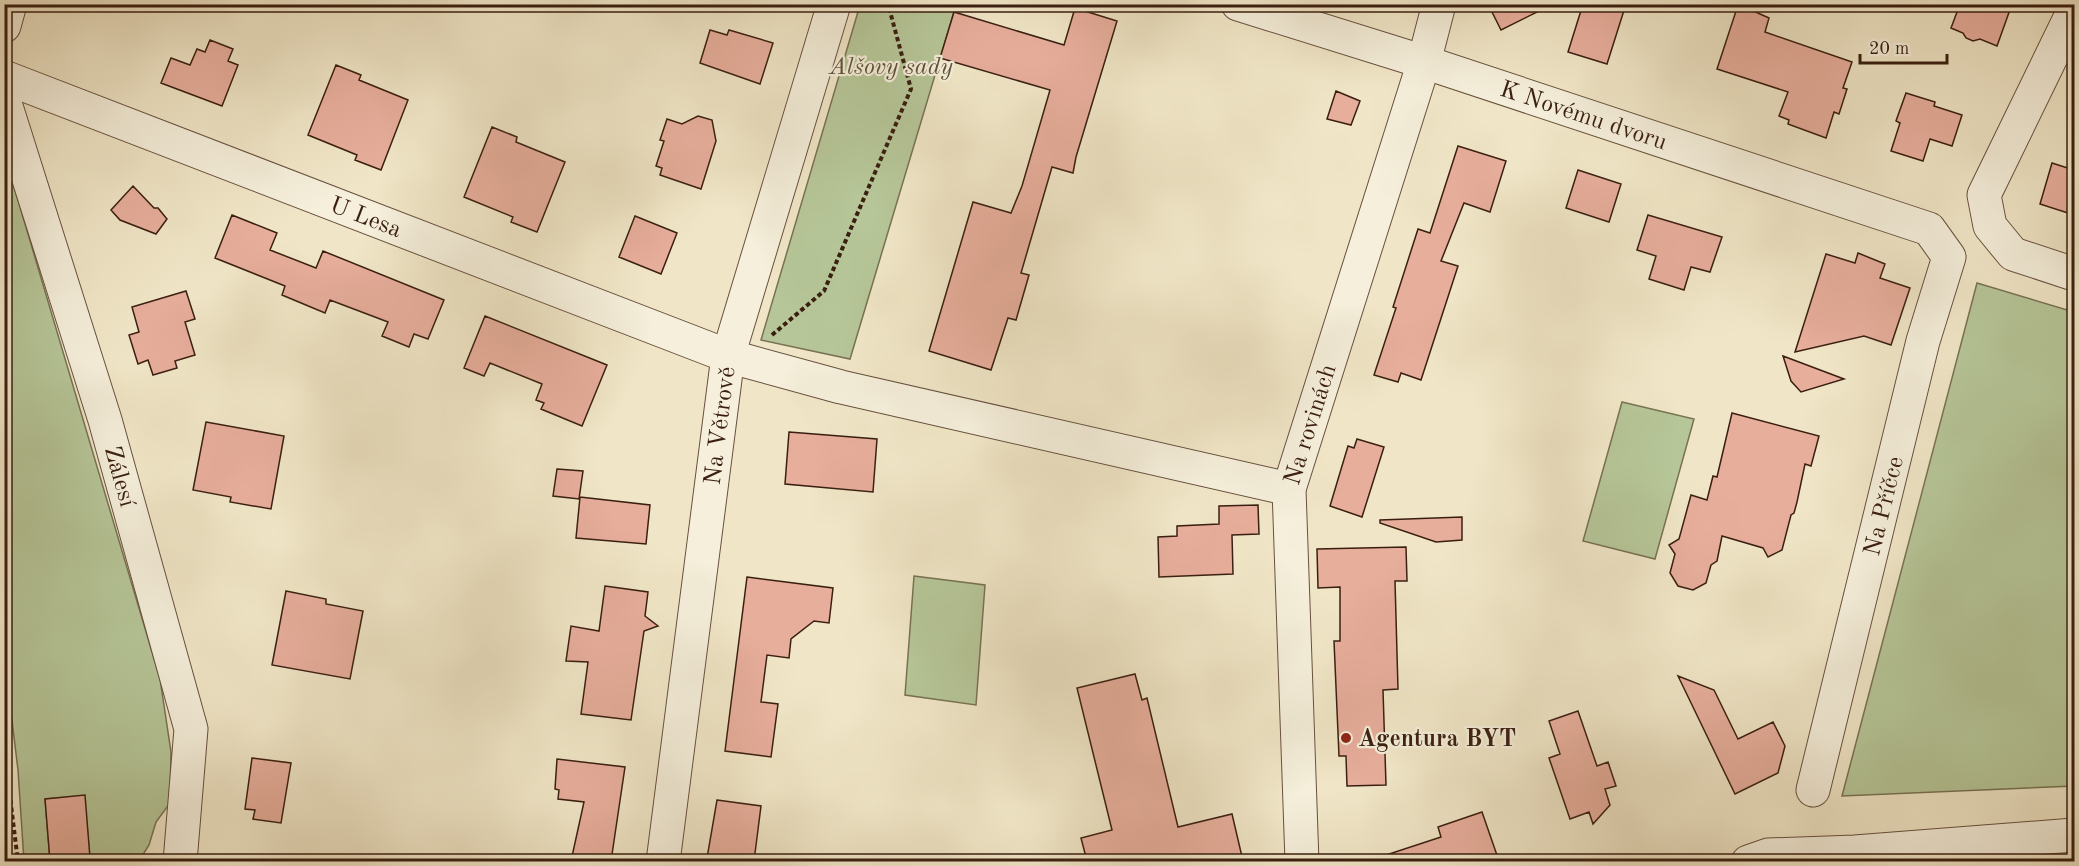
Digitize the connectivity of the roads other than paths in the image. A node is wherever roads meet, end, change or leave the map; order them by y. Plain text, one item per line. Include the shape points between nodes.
1 (10, 4) edge
2 (834, 4) edge
3 (1238, 4) edge
4 (1439, 4) edge
5 (2074, 10) edge
6 (4, 26) edge
7 (1424, 63) junction
8 (4, 77) edge
9 (4, 100) edge
10 (1929, 229) joint
11 (2074, 274) edge
12 (728, 356) junction
13 (1289, 489) junction
14 (1813, 790) dead end
15 (2074, 835) edge
16 (1857, 857) edge
17 (1762, 859) edge
18 (180, 861) edge
19 (663, 861) edge
20 (1302, 861) edge

1 - 6 street
2 - 12 street, Na Větrově
3 - 7 street, K Novému dvoru
4 - 7 street, Na rovinách
5 - 11 street via 1984,195 1990,226 2013,254
7 - 10 street, K Novému dvoru
7 - 13 street, Na rovinách
8 - 12 street, U Lesa
9 - 18 street, Zálesí via 105,420 191,729
10 - 14 street, Na Příčce via 1949,256 1923,341
12 - 13 street, U Lesa via 841,387
12 - 19 street, Na Větrově
13 - 20 street, Na rovinách
15 - 16 street
16 - 17 street

